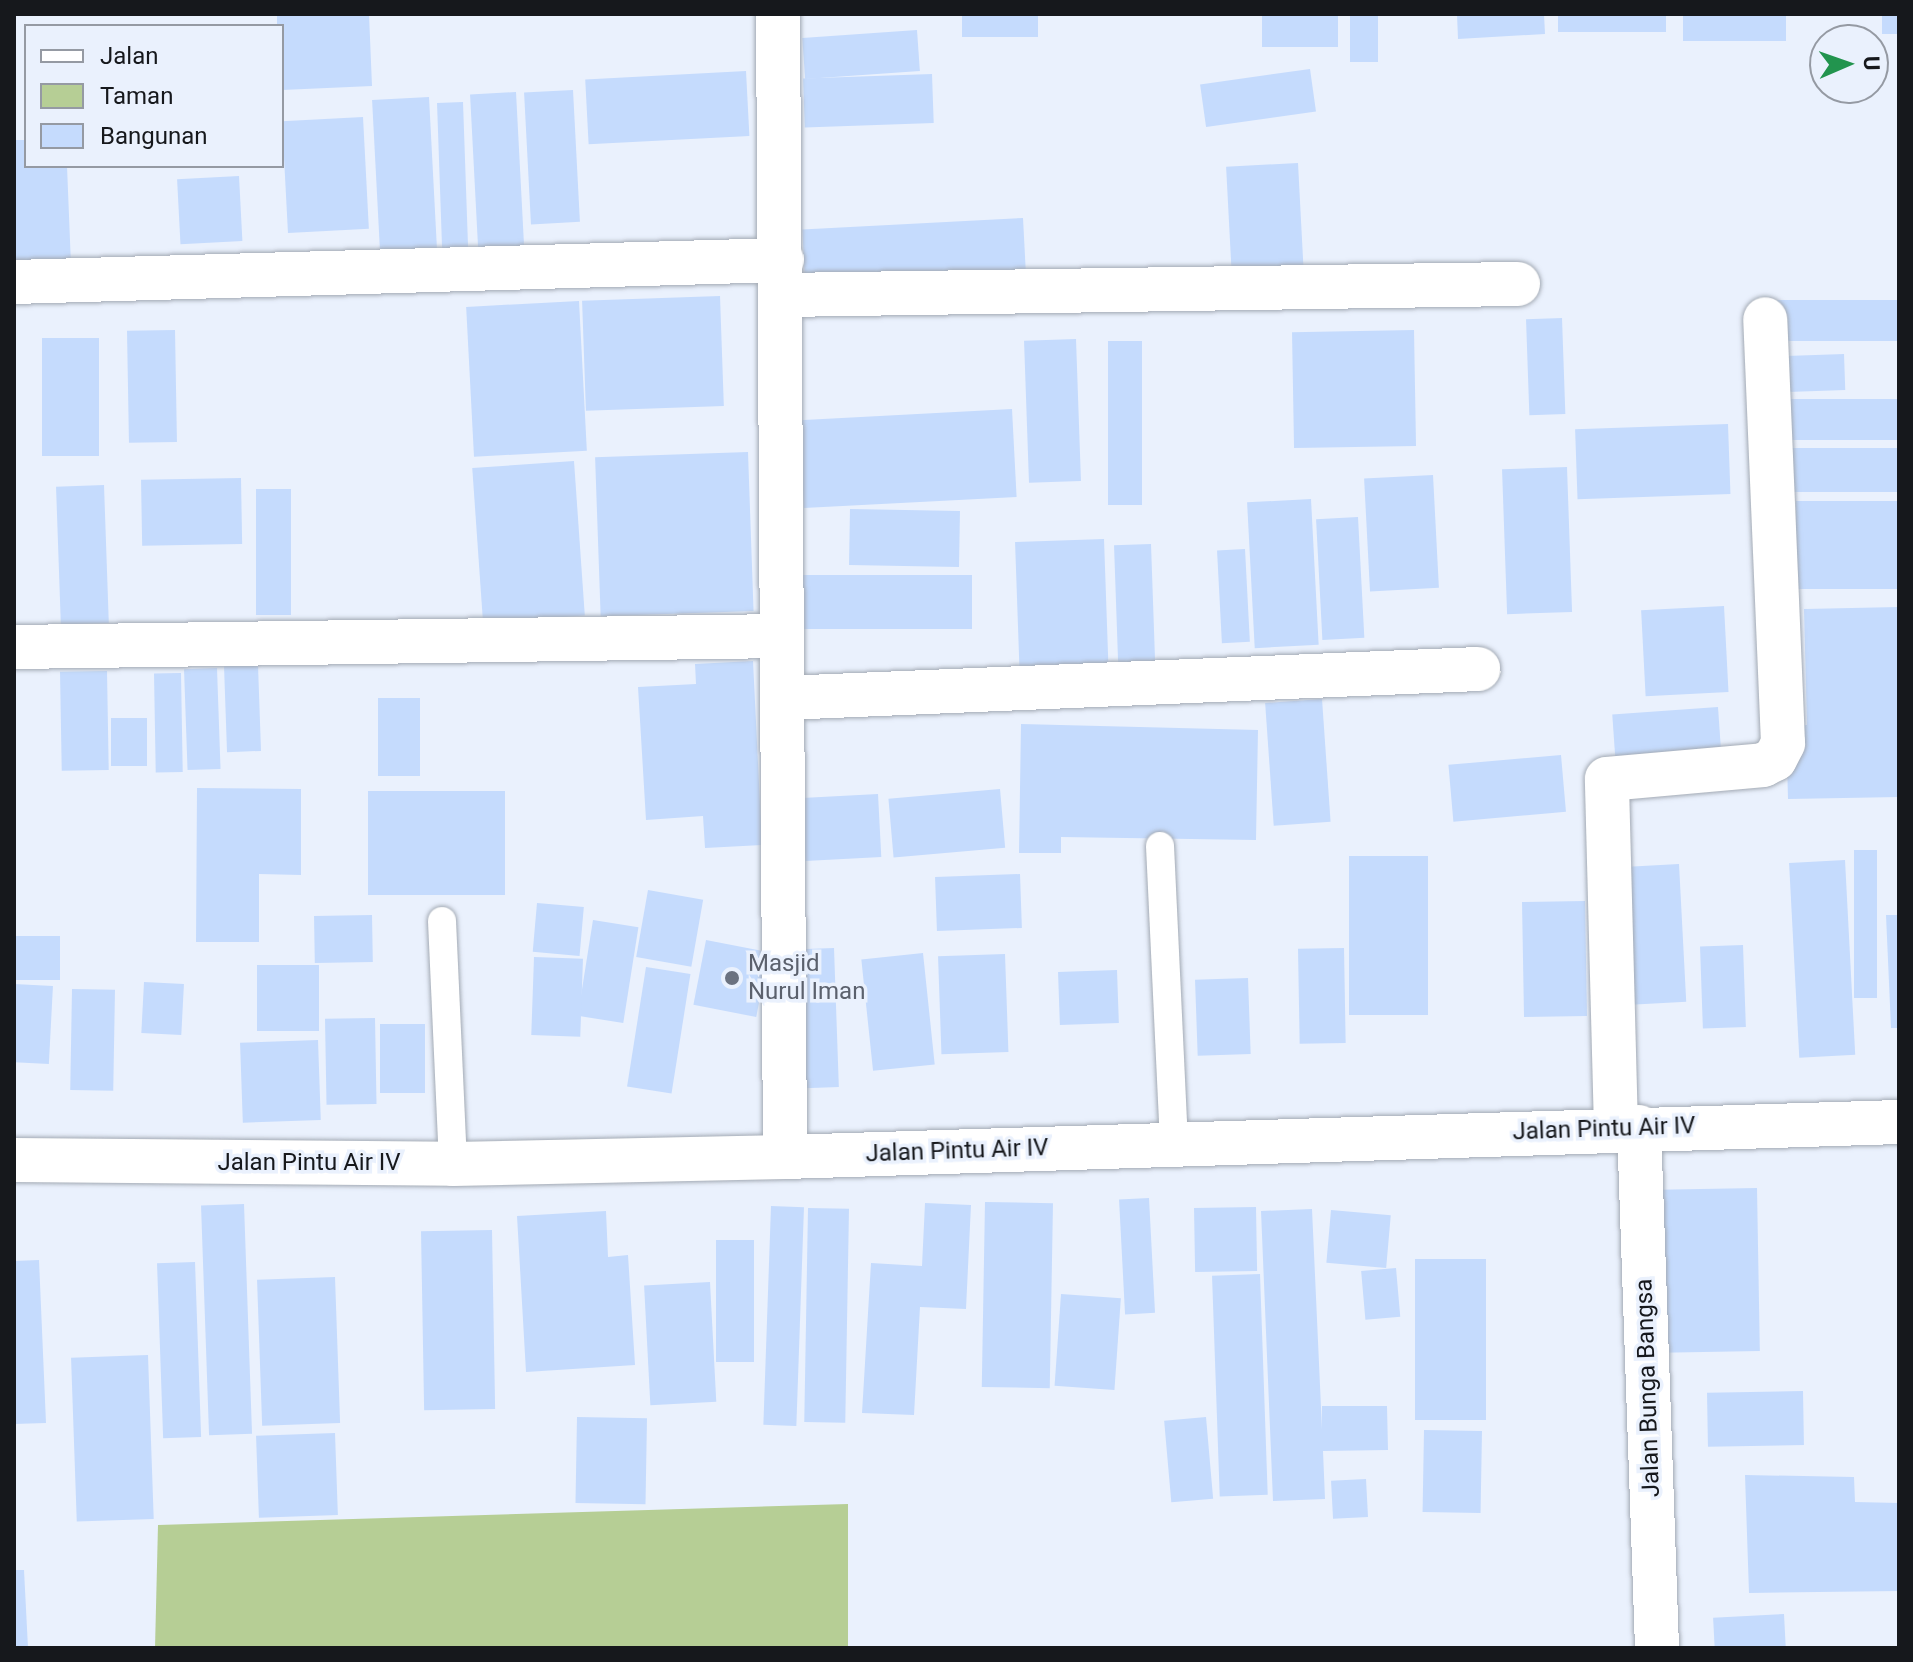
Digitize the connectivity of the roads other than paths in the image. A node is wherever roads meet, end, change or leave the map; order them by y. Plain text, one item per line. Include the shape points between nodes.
1 (778, 14) edge
2 (782, 278) junction
3 (14, 282) edge
4 (1518, 284) dead end
5 (1765, 319) dead end
6 (779, 636) junction
7 (14, 647) edge
8 (1478, 669) dead end
9 (784, 698) junction
10 (1160, 846) dead end
11 (442, 921) dead end
12 (1899, 1122) edge
13 (1627, 1128) junction
14 (1174, 1144) junction
15 (785, 1157) junction
16 (14, 1160) edge
17 (453, 1164) junction
18 (1657, 1648) edge

1 - 2 street
2 - 3 street
2 - 4 street
2 - 6 street
5 - 13 street, Jalan Bunga Bangsa via 1783,743 1775,759 1763,765 1607,779
6 - 7 street
6 - 9 street
8 - 9 street
9 - 15 street
10 - 14 lane
11 - 17 lane
12 - 13 street, Jalan Pintu Air IV
13 - 14 street, Jalan Pintu Air IV
13 - 18 street, Jalan Bunga Bangsa
14 - 15 street, Jalan Pintu Air IV
15 - 17 street, Jalan Pintu Air IV
16 - 17 street, Jalan Pintu Air IV

